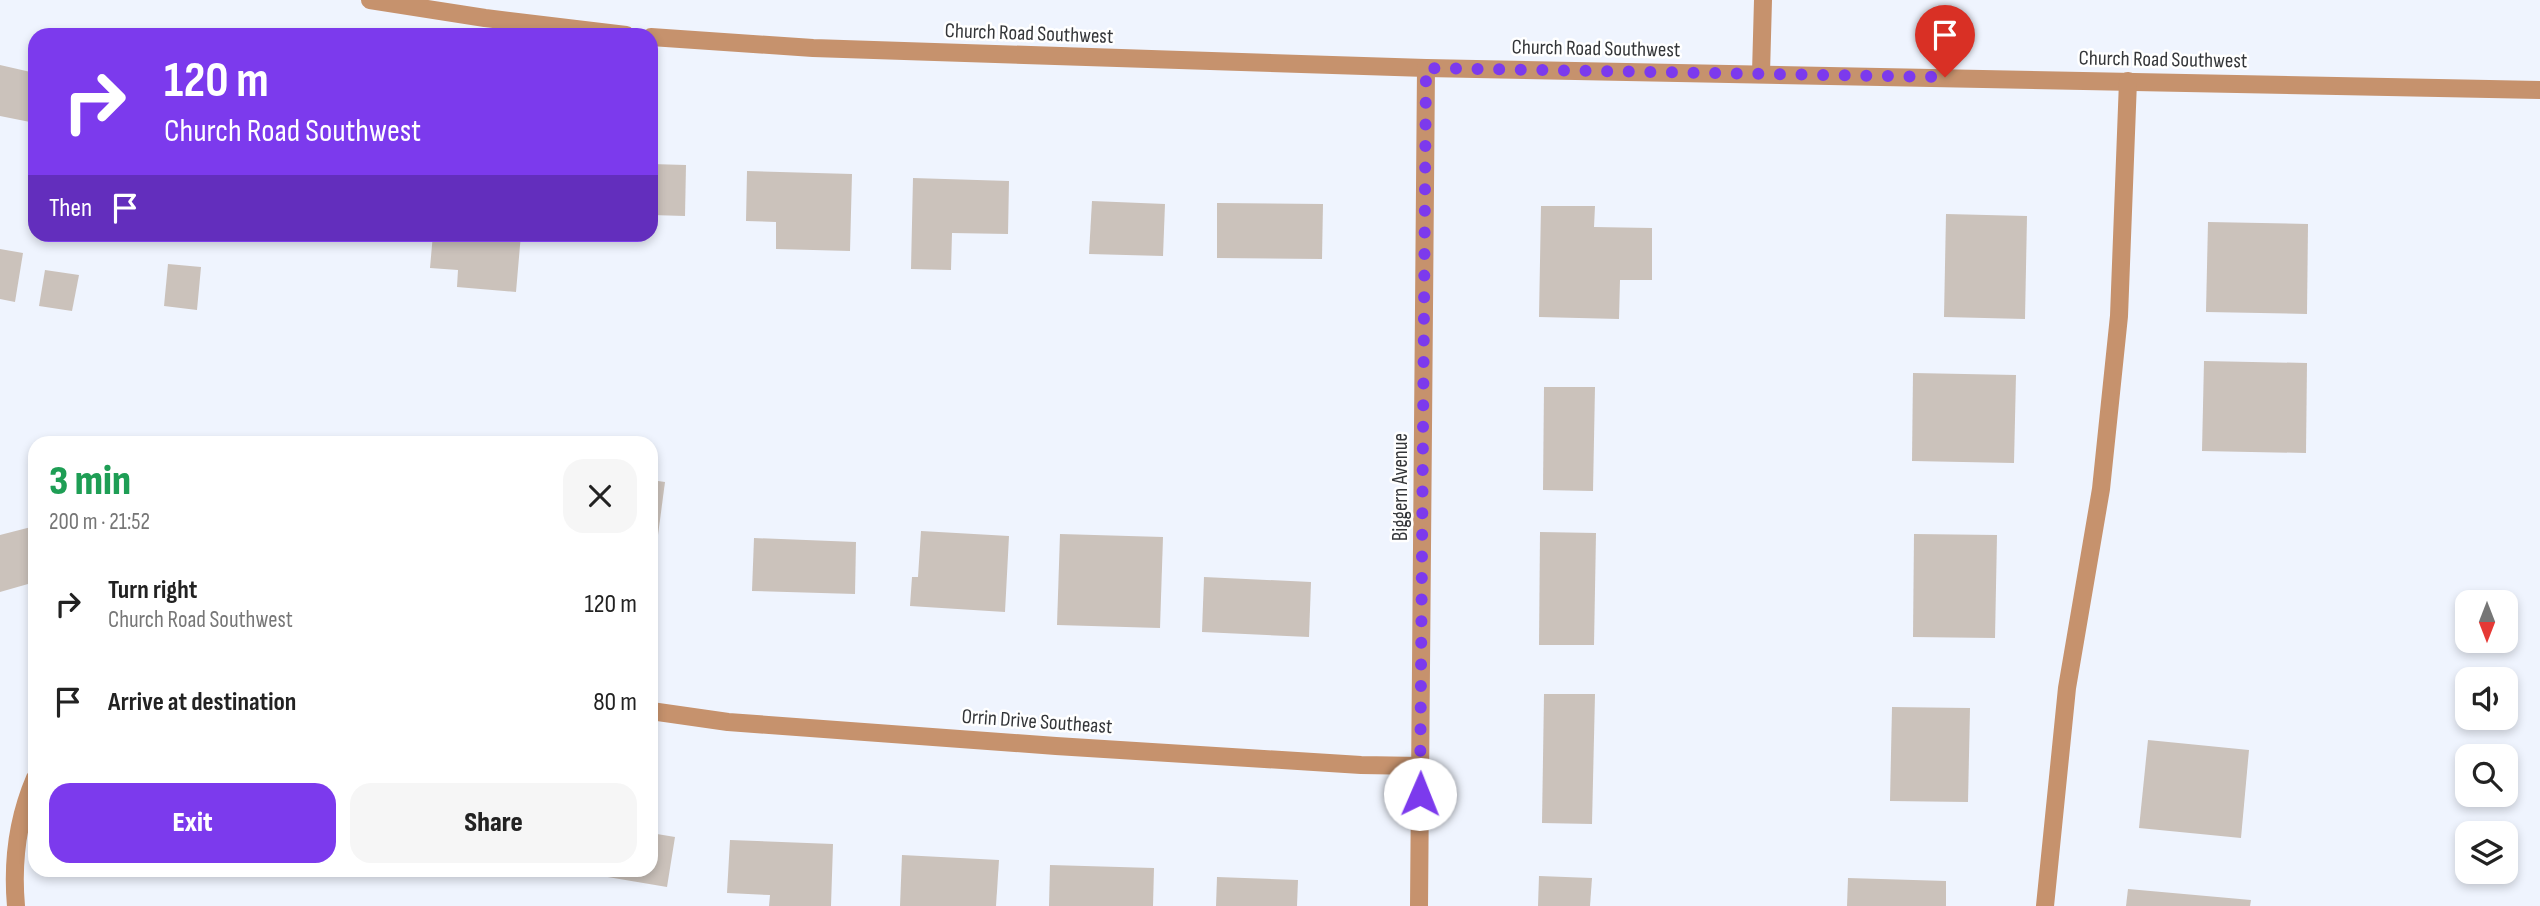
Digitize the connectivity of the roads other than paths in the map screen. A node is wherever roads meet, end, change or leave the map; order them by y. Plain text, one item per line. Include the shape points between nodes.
1 (370, 0) edge
2 (1763, 0) edge
3 (568, 28) edge
4 (658, 37) edge
5 (1426, 68) junction
6 (1761, 73) junction
7 (2128, 81) junction
8 (2540, 90) edge
9 (658, 712) edge
10 (1421, 766) junction
11 (28, 795) edge
12 (16, 906) edge
13 (1419, 906) edge
14 (2045, 906) edge

1 - 3 street
2 - 6 street
4 - 5 street, Church Road Southwest via 827,48
5 - 6 street, Church Road Southwest
5 - 10 street, Biggern Avenue
6 - 7 street, Church Road Southwest
7 - 8 street, Church Road Southwest
7 - 14 street via 2116,342 2101,489 2067,688
9 - 10 street, Orrin Drive Southeast via 728,722 1056,746
10 - 13 street, Biggern Avenue
11 - 12 street via 16,844

